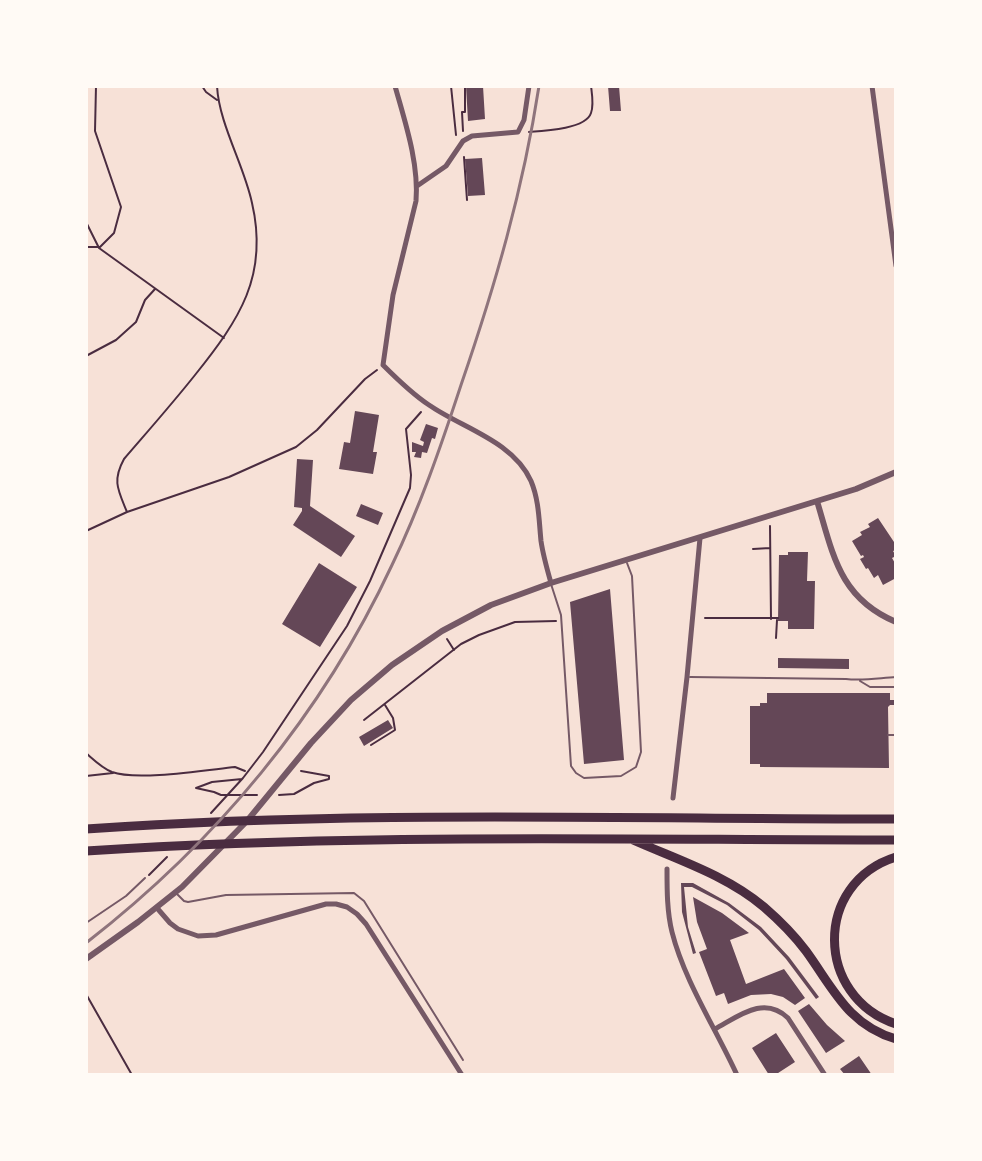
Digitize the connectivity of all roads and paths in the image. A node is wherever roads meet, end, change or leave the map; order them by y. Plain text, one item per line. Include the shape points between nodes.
1 (96, 86) edge
2 (202, 86) edge
3 (217, 86) edge
4 (395, 86) edge
5 (451, 86) edge
6 (529, 86) edge
7 (591, 86) edge
8 (872, 86) edge
9 (218, 100) junction
10 (528, 132) dead end
11 (463, 141) junction
12 (417, 186) junction
13 (86, 222) edge
14 (86, 247) edge
15 (99, 248) junction
16 (896, 266) edge
17 (156, 288) junction
18 (225, 338) junction
19 (86, 356) edge
20 (383, 365) junction
21 (427, 404) junction
22 (896, 472) edge
23 (817, 501) junction
24 (127, 512) junction
25 (770, 526) dead end
26 (86, 531) edge
27 (700, 538) junction
28 (771, 548) junction
29 (753, 549) dead end
30 (626, 560) junction
31 (551, 583) junction
32 (705, 618) dead end
33 (771, 619) junction
34 (561, 620) junction
35 (896, 622) edge
36 (442, 631) junction
37 (776, 638) dead end
38 (454, 650) junction
39 (687, 677) junction
40 (896, 677) edge
41 (859, 681) junction
42 (896, 687) edge
43 (385, 704) junction
44 (364, 720) dead end
45 (888, 735) dead end
46 (896, 735) edge
47 (371, 745) dead end
48 (86, 753) edge
49 (300, 770) dead end
50 (247, 771) junction
51 (115, 773) junction
52 (86, 776) edge
53 (243, 778) junction
54 (234, 787) dead end
55 (265, 795) dead end
56 (280, 795) dead end
57 (673, 798) dead end
58 (896, 819) edge
59 (86, 829) edge
60 (630, 838) junction
61 (896, 840) edge
62 (86, 851) edge
63 (896, 857) edge
64 (667, 869) dead end
65 (145, 878) dead end
66 (175, 892) junction
67 (157, 908) junction
68 (86, 923) edge
69 (86, 959) edge
70 (86, 994) edge
71 (896, 1024) edge
72 (715, 1029) junction
73 (896, 1039) edge
74 (463, 1060) dead end
75 (132, 1075) edge
76 (462, 1075) edge
77 (737, 1075) edge
78 (825, 1075) edge

1 - 15 path via 95,131 121,207 114,233
2 - 9 path
3 - 9 path
4 - 12 street
5 - 11 path via 457,136
6 - 11 street via 518,132
7 - 10 path via 591,113 585,122
8 - 16 street
9 - 18 path via 251,198 258,241 250,289
11 - 12 street via 446,166
12 - 20 street
13 - 15 path
14 - 15 path
15 - 17 path
17 - 18 path
17 - 19 path via 136,322
18 - 24 path via 124,459 116,478
20 - 21 street
20 - 24 path via 296,447 222,480
21 - 31 street via 520,464 536,496
21 - 50 path via 406,429 410,488 359,605
22 - 23 street
23 - 27 street
23 - 35 street via 844,580 864,603
24 - 26 path
25 - 28 path
27 - 30 street
27 - 39 street
28 - 29 path
28 - 33 path
30 - 31 street
30 - 34 lane via 632,576 641,752 636,767 621,776 584,778 571,766
31 - 34 lane
31 - 36 street via 491,605
32 - 33 path
33 - 37 path via 778,618
34 - 38 path via 515,622
36 - 38 path
36 - 66 street via 400,659 328,723 247,821
38 - 43 path
39 - 41 lane
39 - 57 street
40 - 41 lane
41 - 42 lane via 870,687
43 - 44 path
43 - 47 path via 395,730
45 - 46 lane
48 - 51 path
49 - 56 path via 329,779
50 - 51 path via 235,767
50 - 53 path
51 - 52 path
53 - 54 path
53 - 55 path via 196,788 221,795
58 - 59 highway via 418,817
60 - 61 highway
60 - 62 highway via 218,843
60 - 73 highway via 717,876 752,898 796,939 850,1013
63 - 71 highway via 869,870 852,888 837,918 834,943 841,975 854,996
64 - 72 street via 678,954
65 - 68 lane
66 - 67 street
66 - 74 lane via 188,902 226,895 354,893 364,901
67 - 69 street
67 - 76 street via 178,929 207,936 315,906 347,907 366,924
70 - 75 path
72 - 77 street
72 - 78 street via 754,1009 772,1007 788,1018

